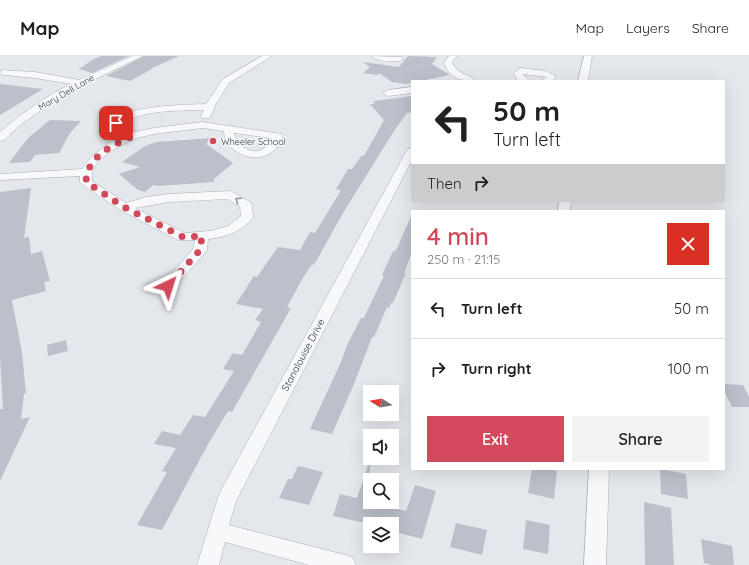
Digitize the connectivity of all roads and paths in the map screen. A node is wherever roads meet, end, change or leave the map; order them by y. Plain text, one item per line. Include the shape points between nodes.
1 (139, 56) edge
2 (268, 56) edge
3 (376, 56) edge
4 (453, 56) edge
5 (588, 56) edge
6 (399, 59) dead end
7 (4, 72) dead end
8 (464, 80) edge
9 (523, 80) edge
10 (547, 80) edge
11 (583, 80) edge
12 (80, 83) junction
13 (411, 90) edge
14 (388, 93) dead end
15 (210, 107) junction
16 (0, 123) edge
17 (15, 124) junction
18 (202, 125) junction
19 (229, 129) junction
20 (133, 136) junction
21 (0, 138) edge
22 (411, 152) edge
23 (86, 172) junction
24 (0, 177) edge
25 (124, 207) junction
26 (202, 236) junction
27 (168, 286) dead end
28 (599, 470) edge
29 (217, 531) junction
30 (208, 565) edge
31 (345, 565) edge
32 (595, 565) edge

1 - 12 street, Mary Dell Lane
2 - 15 street via 226,81
3 - 6 street
4 - 8 street via 448,62 451,70
5 - 11 street
7 - 12 street
9 - 10 street via 518,74 521,71 552,76
12 - 17 street, Mary Dell Lane via 51,98
13 - 14 street
15 - 18 street
15 - 20 street via 151,112 122,118 116,123
16 - 17 street
17 - 21 street, Mary Dell Lane
18 - 19 street
18 - 20 street
19 - 19 street via 229,137 234,146 255,155 264,154 278,136
20 - 23 street via 115,144 94,159
22 - 29 street, Stanalouise Drive via 226,500
23 - 24 street
23 - 25 street via 86,182
25 - 26 street via 183,237
26 -> 25 street via 233,229 247,217 246,205 230,195 169,198
26 - 27 street via 200,250
28 - 32 street
29 - 30 street, Stanalouise Drive
29 - 31 street

